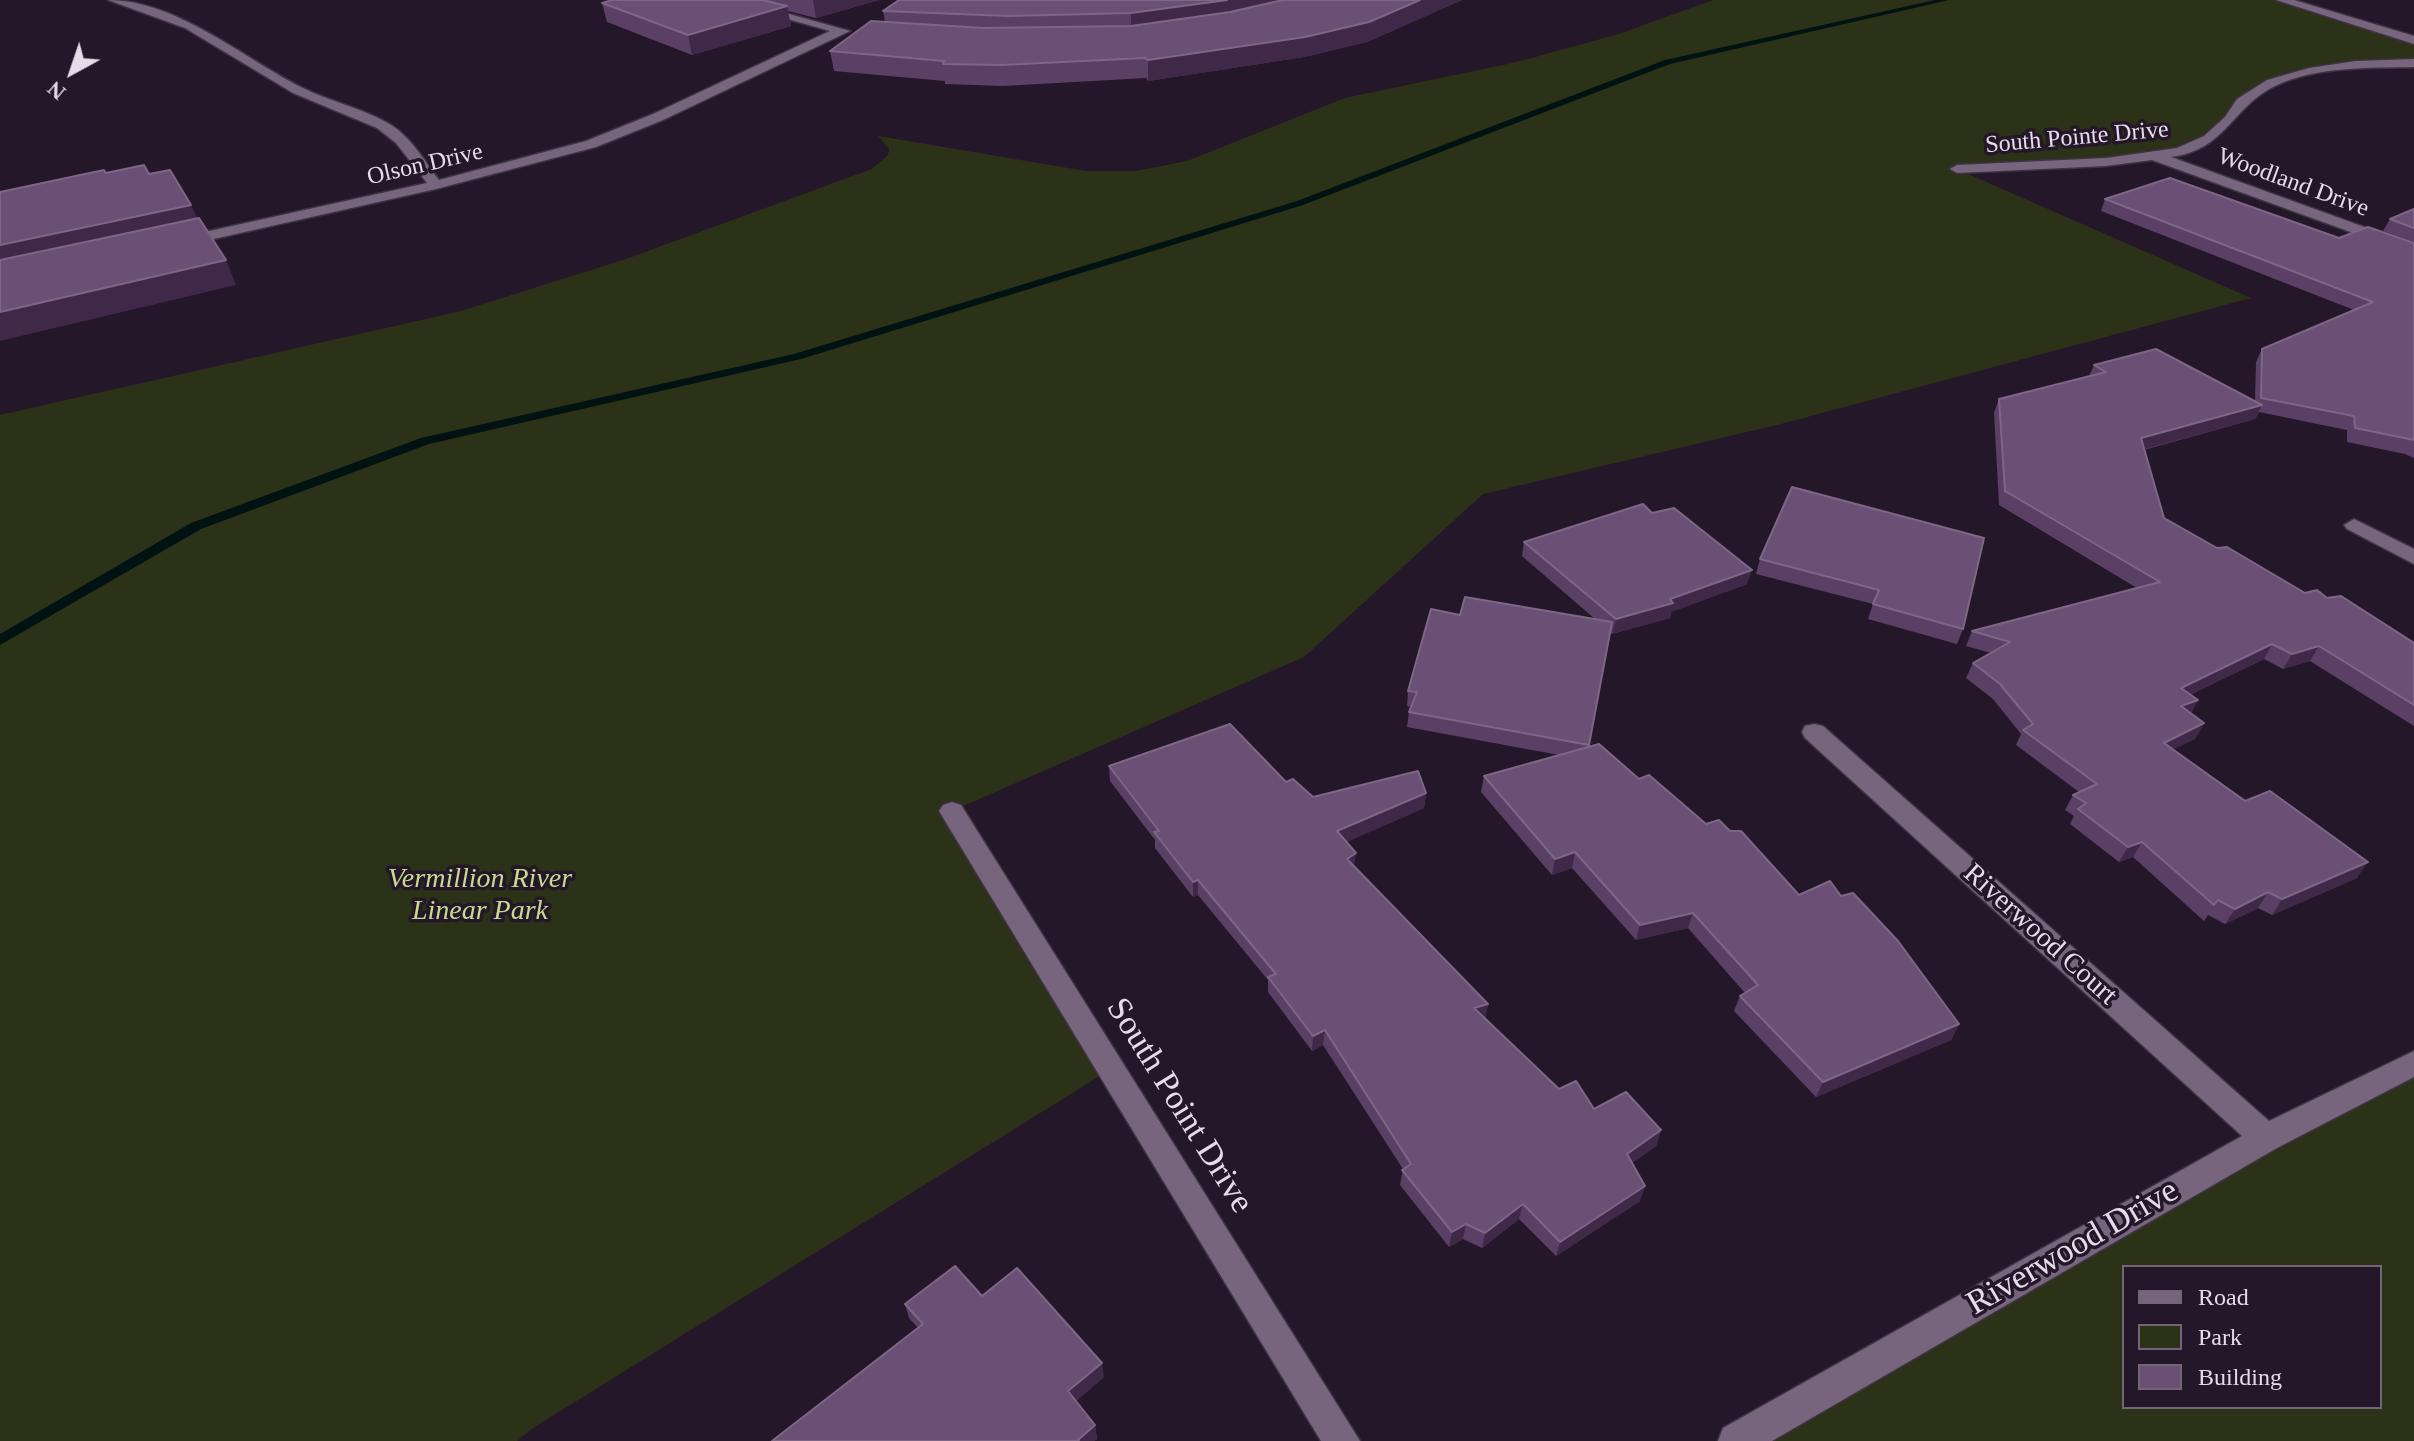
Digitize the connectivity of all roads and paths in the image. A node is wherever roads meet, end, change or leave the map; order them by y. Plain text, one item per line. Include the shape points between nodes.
1 (114, 0) edge
2 (726, 0) edge
3 (2282, 0) edge
4 (839, 31) junction
5 (858, 33) edge
6 (2414, 40) edge
7 (2414, 63) edge
8 (2157, 157) junction
9 (1957, 169) dead end
10 (436, 185) junction
11 (159, 246) edge
12 (2414, 250) edge
13 (2354, 525) dead end
14 (2414, 558) edge
15 (1814, 732) dead end
16 (952, 811) dead end
17 (2414, 1063) edge
18 (2266, 1138) junction
19 (1342, 1441) edge
20 (1736, 1441) edge

1 - 10 street via 189,26 297,90 382,125 401,140
2 - 4 street
3 - 6 street
4 - 5 street
4 - 10 street, Olson Drive via 591,144
7 - 8 street, South Pointe Drive via 2356,65 2271,83 2242,102 2209,139
8 - 9 street, South Pointe Drive
8 - 12 street, Woodland Drive
10 - 11 street, Olson Drive
13 - 14 street
15 - 18 street, Riverwood Court
16 - 19 street, South Point Drive
17 - 18 street, Riverwood Drive
18 - 20 street, Riverwood Drive

